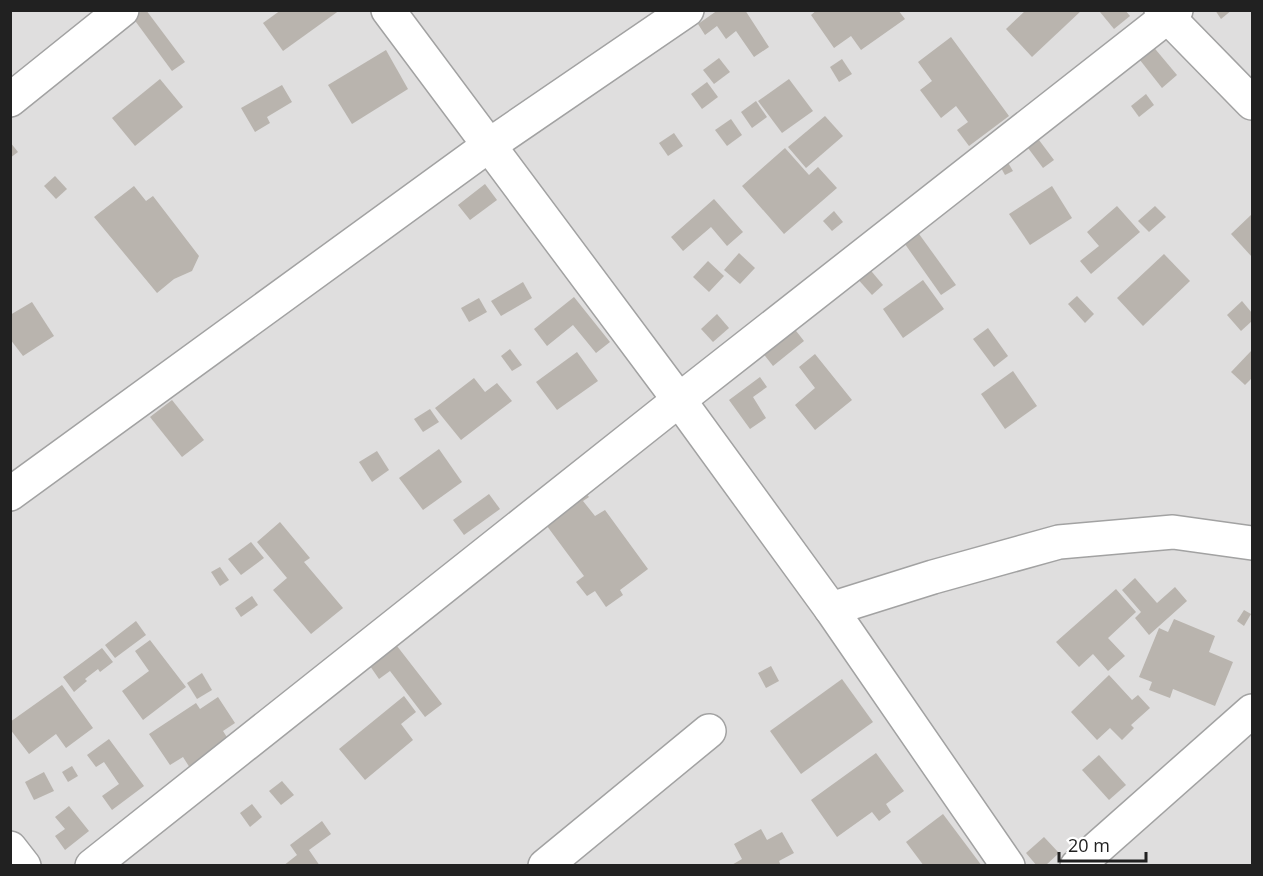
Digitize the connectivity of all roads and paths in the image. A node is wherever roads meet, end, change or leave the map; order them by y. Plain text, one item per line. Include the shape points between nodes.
1 (122, 10) edge
2 (388, 10) edge
3 (687, 10) edge
4 (1168, 13) edge
5 (10, 100) edge
6 (1252, 103) edge
7 (488, 146) junction
8 (679, 400) junction
9 (10, 494) edge
10 (1252, 543) edge
11 (831, 609) junction
12 (1252, 711) edge
13 (709, 731) dead end
14 (10, 848) edge
15 (24, 866) edge
16 (92, 866) edge
17 (545, 866) edge
18 (1008, 866) edge
19 (1077, 866) edge

1 - 5 street
2 - 7 street
3 - 7 street
4 - 6 street
4 - 8 street
7 - 8 street
7 - 9 street
8 - 11 street
8 - 16 street
10 - 11 street via 1173,532 1059,542
11 - 18 street
12 - 19 street
13 - 17 street
14 - 15 street

